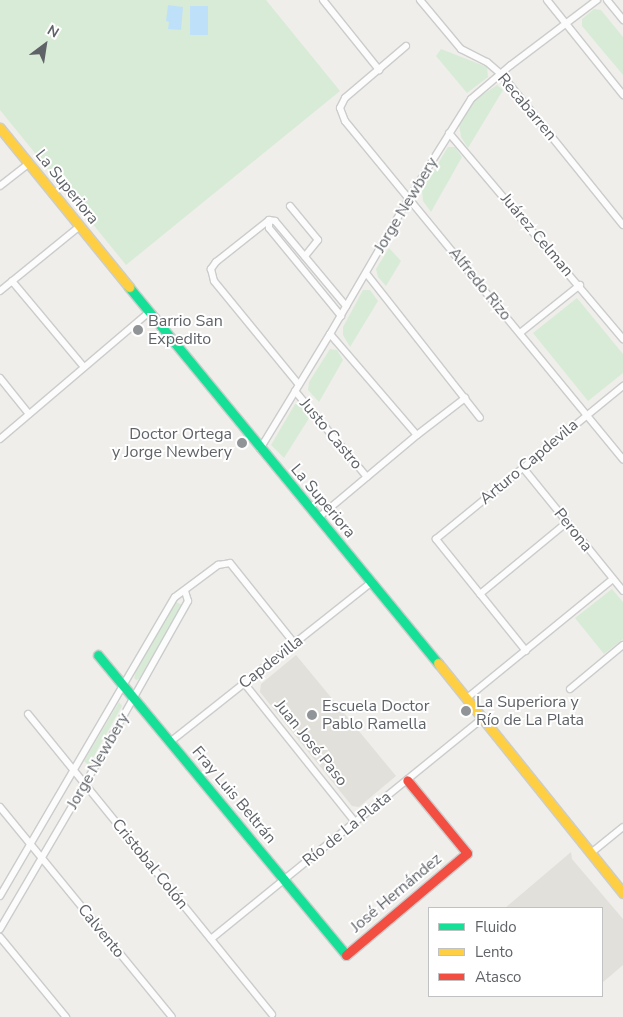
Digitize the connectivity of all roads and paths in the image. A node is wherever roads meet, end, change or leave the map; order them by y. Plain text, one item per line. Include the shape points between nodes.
1 (323, 0) edge
2 (420, 0) edge
3 (547, 0) edge
4 (597, 0) edge
5 (607, 0) edge
6 (623, 20) edge
7 (567, 25) junction
8 (406, 46) dead end
9 (379, 70) junction
10 (500, 74) junction
11 (623, 95) edge
12 (0, 128) edge
13 (449, 133) junction
14 (29, 163) junction
15 (0, 186) edge
16 (409, 198) junction
17 (290, 206) dead end
18 (269, 220) junction
19 (80, 226) junction
20 (623, 226) edge
21 (305, 256) junction
22 (366, 274) junction
23 (12, 281) junction
24 (580, 285) junction
25 (0, 291) edge
26 (346, 306) junction
27 (149, 312) junction
28 (341, 316) junction
29 (520, 333) junction
30 (330, 334) junction
31 (623, 339) edge
32 (84, 367) junction
33 (0, 378) edge
34 (623, 386) edge
35 (297, 388) junction
36 (465, 398) junction
37 (29, 414) junction
38 (586, 415) junction
39 (480, 418) dead end
40 (417, 435) junction
41 (0, 439) edge
42 (260, 450) junction
43 (623, 459) edge
44 (524, 469) junction
45 (367, 477) junction
46 (318, 518) junction
47 (566, 523) junction
48 (613, 579) junction
49 (372, 582) junction
50 (185, 591) junction
51 (623, 591) edge
52 (480, 594) junction
53 (294, 643) junction
54 (623, 645) edge
55 (526, 651) junction
56 (98, 656) dead end
57 (244, 683) junction
58 (124, 687) junction
59 (570, 689) dead end
60 (133, 698) junction
61 (467, 698) junction
62 (28, 714) dead end
63 (483, 718) junction
64 (170, 742) junction
65 (74, 770) junction
66 (407, 780) junction
67 (85, 784) junction
68 (0, 808) edge
69 (355, 822) junction
70 (623, 827) edge
71 (30, 845) junction
72 (591, 853) junction
73 (41, 858) junction
74 (284, 880) junction
75 (623, 893) edge
76 (0, 896) edge
77 (0, 929) edge
78 (0, 937) edge
79 (211, 940) junction
80 (345, 956) joint
81 (272, 1014) dead end
82 (169, 1016) edge
83 (66, 1017) edge

1 - 9 street
2 - 10 street, Recabarren via 461,49 487,62
3 - 7 street
4 - 7 street, Jorge Newbery
5 - 6 street
7 - 10 street, Jorge Newbery
7 - 11 street
8 - 9 street
9 - 16 street, Alfredo Rizo via 346,98 340,108 345,120
10 - 13 street, Jorge Newbery via 471,99
10 - 20 street, Recabarren
12 - 14 main road, La Superiora
13 - 16 street, Jorge Newbery
13 - 24 street, Juárez Celman
14 - 15 street
14 - 19 main road, La Superiora
16 - 22 street, Jorge Newbery
16 - 29 street, Alfredo Rizo
17 - 21 street via 318,240
18 - 21 street via 275,221
18 - 28 street via 269,228
18 - 35 street, Justo Castro via 211,269 214,281
19 - 23 street
19 - 27 main road, La Superiora
21 - 26 street
22 - 26 street, Jorge Newbery
22 - 36 street
23 - 25 street
23 - 32 street
24 - 29 street
24 - 31 street, Juárez Celman
26 - 28 street, Jorge Newbery
27 - 32 street
27 - 42 main road, La Superiora
28 - 30 street, Jorge Newbery
29 - 38 street, Alfredo Rizo
30 - 35 street, Jorge Newbery
30 - 40 street
32 - 37 street
33 - 37 street
34 - 38 street, Arturo Capdevila
35 - 42 street, Jorge Newbery
35 - 45 street, Justo Castro
36 - 39 street
36 - 40 street
37 - 41 street
38 - 43 street, Alfredo Rizo
38 - 44 street, Arturo Capdevila
40 - 45 street
42 - 46 main road, La Superiora
44 - 47 street, Perona
44 - 52 street, Arturo Capdevila via 436,539
45 - 46 street
46 - 49 main road, La Superiora
47 - 48 street, Perona
47 - 52 street
48 - 51 street, Perona
48 - 55 street
49 - 53 street, Capdevilla
49 - 61 main road, La Superiora
50 - 53 street, Jorge Newbery via 218,564 230,563
50 - 58 street, Jorge Newbery via 175,597
50 - 60 street, Jorge Newbery via 188,601
52 - 55 street
53 - 57 street, Capdevilla
54 - 59 street
55 - 61 street
56 - 58 main road, Fray Luis Beltrán
57 - 64 street, Capdevilla
57 - 69 street, Juan José Paso
58 - 60 main road, Fray Luis Beltrán
58 - 65 street, Jorge Newbery
60 - 64 main road, Fray Luis Beltrán
60 - 67 street, Jorge Newbery
61 - 63 main road, La Superiora
62 - 65 street, Cristobal Colón
63 - 66 street, Río de La Plata
63 - 72 main road, La Superiora
64 - 74 main road, Fray Luis Beltrán
65 - 67 street, Cristobal Colón
65 - 71 street, Jorge Newbery
66 - 69 street, Río de La Plata
66 - 80 main road, José Hernández via 467,853
67 - 73 street, Jorge Newbery
67 - 79 street, Cristobal Colón
68 - 71 street, Calvento
69 - 74 street, Río de La Plata
70 - 72 street
71 - 73 street, Calvento
71 - 76 street, Jorge Newbery
72 - 75 main road, La Superiora
73 - 77 street, Jorge Newbery
73 - 82 street, Calvento
74 - 79 street, Río de La Plata
74 - 80 main road, Fray Luis Beltrán
78 - 83 street
79 - 81 street, Cristobal Colón

